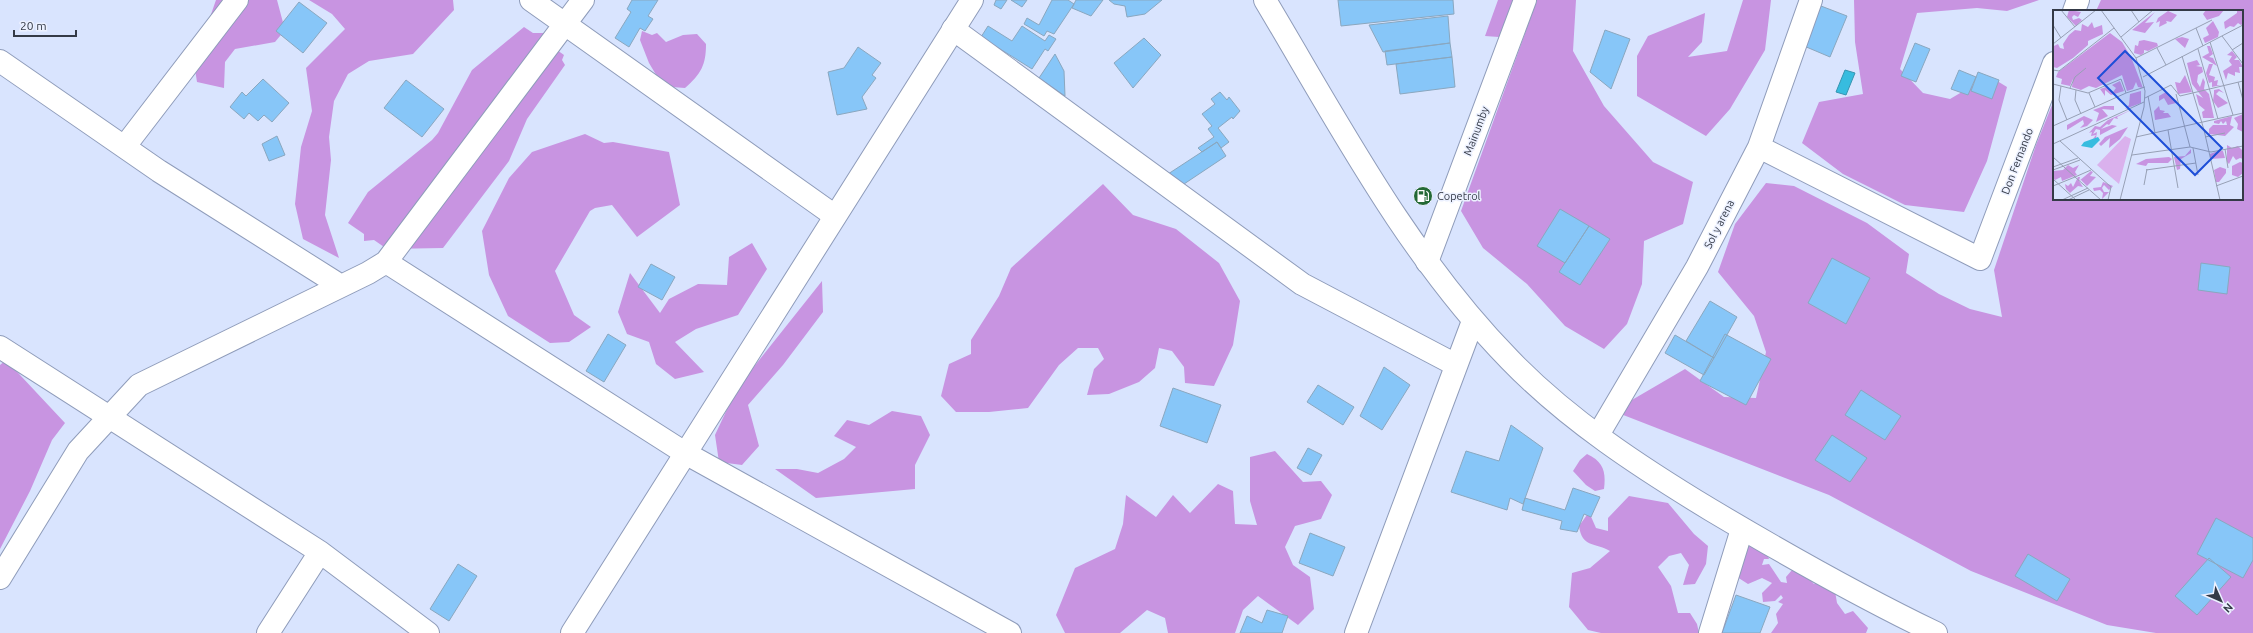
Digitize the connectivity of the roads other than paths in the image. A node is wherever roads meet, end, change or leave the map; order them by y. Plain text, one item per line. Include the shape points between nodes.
1 (237, 0) edge
2 (531, 0) edge
3 (583, 0) edge
4 (972, 0) edge
5 (1265, 0) edge
6 (1525, 0) edge
7 (1811, 0) edge
8 (2078, 0) edge
9 (2074, 10) edge
10 (565, 24) junction
11 (953, 29) junction
12 (0, 62) edge
13 (2053, 66) edge
14 (125, 146) junction
15 (1759, 147) junction
16 (835, 216) junction
17 (386, 262) junction
18 (1427, 262) junction
19 (341, 286) junction
20 (1473, 320) junction
21 (0, 347) edge
22 (1456, 365) junction
23 (109, 416) junction
24 (1598, 435) junction
25 (685, 453) junction
26 (1742, 529) junction
27 (320, 552) junction
28 (0, 578) edge
29 (268, 633) edge
30 (428, 633) edge
31 (572, 633) edge
32 (1010, 633) edge
33 (1356, 633) edge
34 (1710, 633) edge
35 (1936, 633) edge

1 - 14 street
2 - 10 street
3 - 10 street
4 - 11 street
5 - 18 street via 1381,195
6 - 18 street, Mainumby
7 - 15 street, Sol y arena
8 - 9 street
10 - 16 street
10 - 17 street
11 - 16 street
11 - 22 street via 1302,284
12 - 14 street
13 - 15 street, Don Fernando via 1980,259
14 - 19 street via 159,171
15 - 24 street, Sol y arena via 1697,267
16 - 25 street
17 - 19 street
17 - 25 street
18 - 20 street
19 - 23 street via 139,385
20 - 22 street
20 - 24 street via 1510,361
21 - 23 street
22 - 33 street
23 - 27 street
23 - 28 street via 78,451
24 - 26 street via 1669,484
25 - 31 street
25 - 32 street
26 - 34 street
26 - 35 street via 1833,581
27 - 29 street
27 - 30 street

